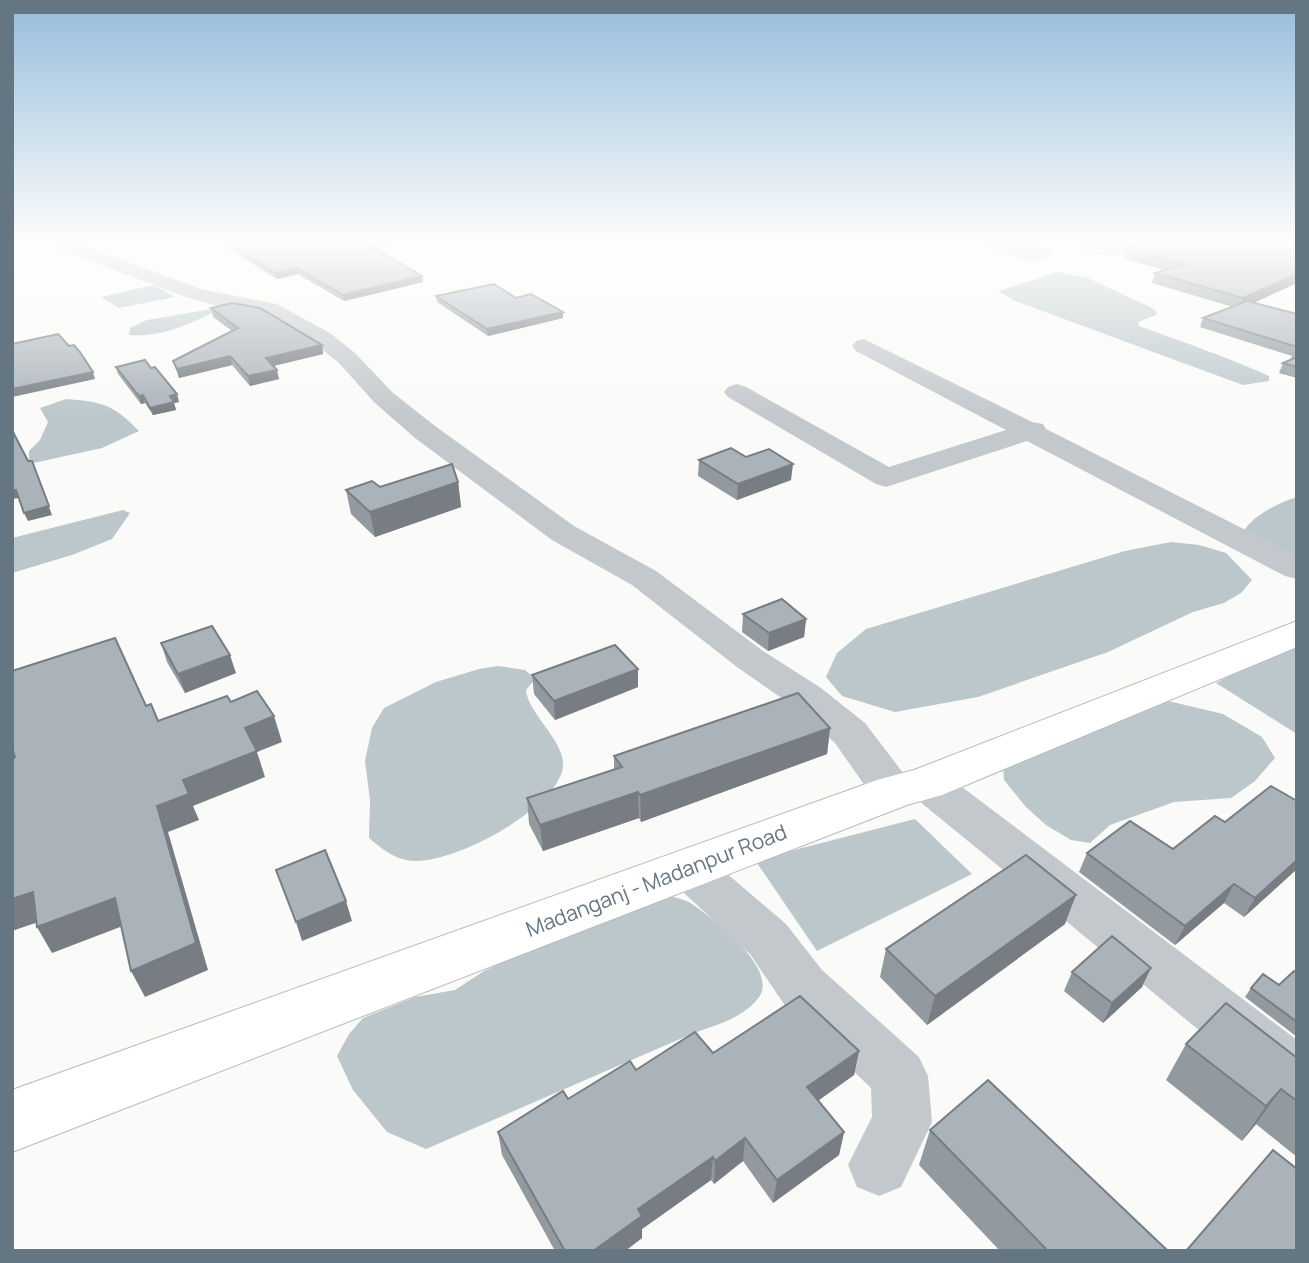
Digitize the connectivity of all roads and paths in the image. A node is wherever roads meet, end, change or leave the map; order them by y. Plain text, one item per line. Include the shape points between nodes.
1 (217, 300) edge
2 (864, 346) dead end
3 (737, 392) dead end
4 (1032, 430) junction
5 (1297, 569) edge
6 (1297, 633) edge
7 (909, 788) junction
8 (687, 867) junction
9 (1297, 1075) edge
10 (12, 1121) edge
11 (878, 1165) dead end

1 - 7 street via 269,309 322,338 425,432 563,534 644,578 807,697
2 - 4 street
3 - 4 street via 886,478
4 - 5 street
6 - 7 main road, Madanganj - Madanpur Road
7 - 8 main road, Madanganj - Madanpur Road
7 - 9 street
8 - 10 main road, Madanganj - Madanpur Road
8 - 11 street via 768,939 803,986 899,1076 902,1122

